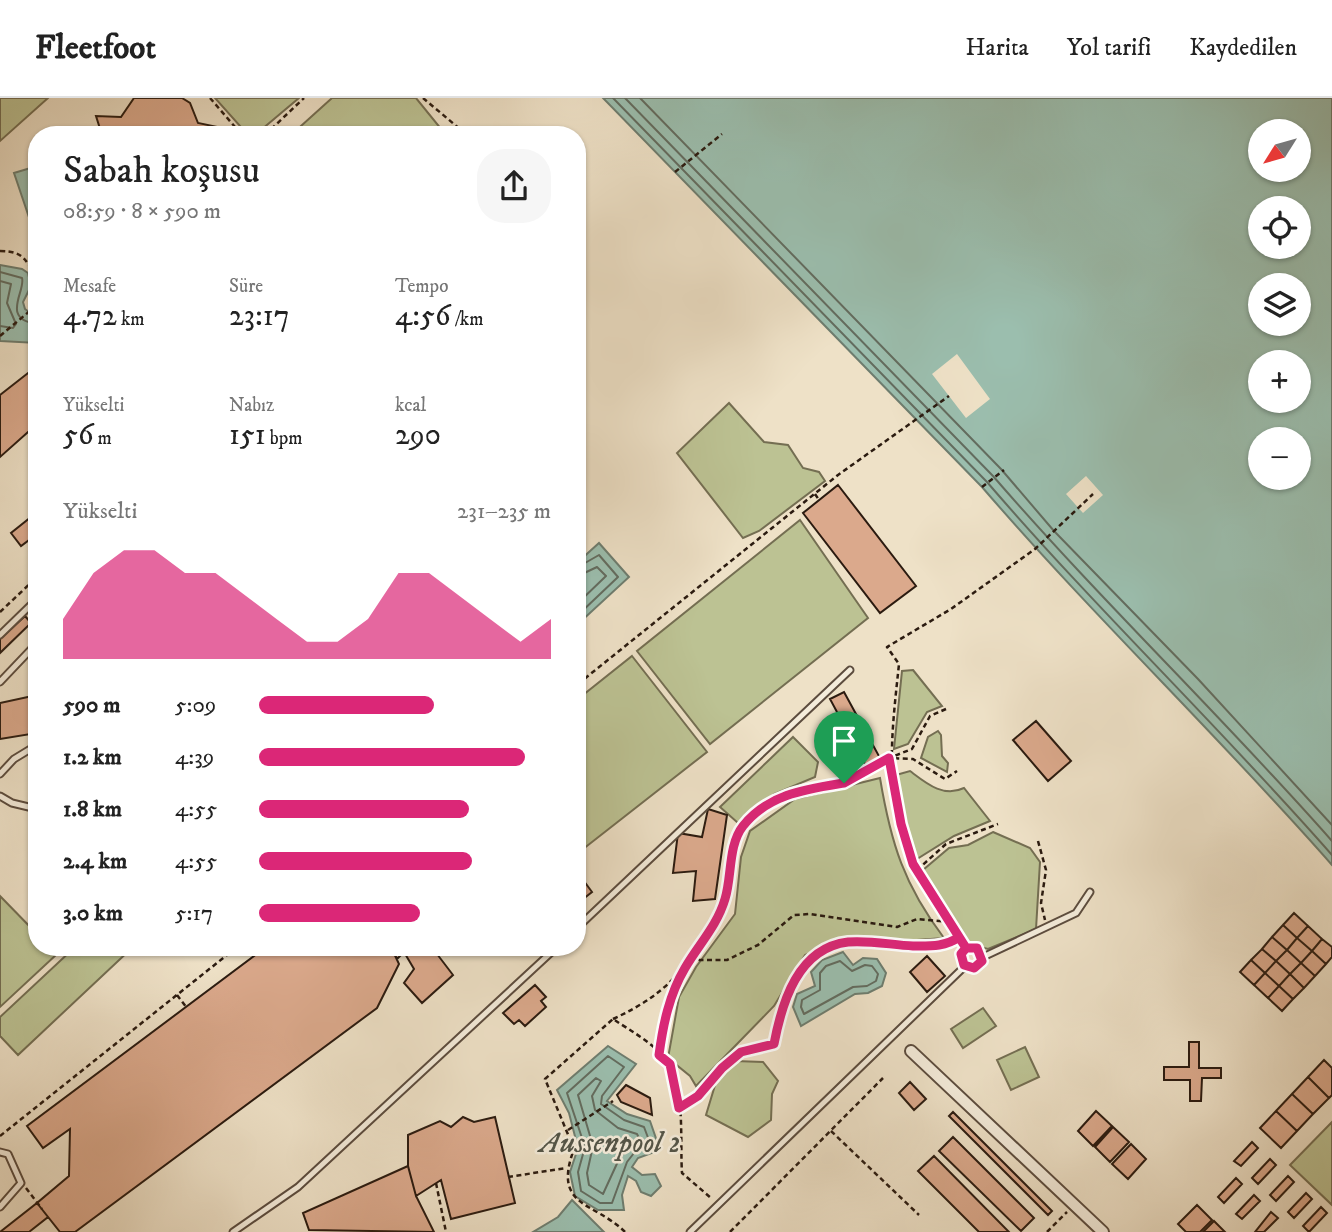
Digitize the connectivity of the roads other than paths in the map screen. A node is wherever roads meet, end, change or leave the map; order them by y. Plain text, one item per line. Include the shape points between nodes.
1 (28, 608) edge
2 (0, 635) edge
3 (28, 652) edge
4 (850, 670) dead end
5 (0, 682) edge
6 (28, 751) edge
7 (0, 774) edge
8 (0, 796) edge
9 (28, 807) edge
10 (1090, 892) dead end
11 (586, 919) edge
12 (547, 956) edge
13 (982, 957) junction
14 (967, 967) junction
15 (911, 1051) dead end
16 (0, 1152) edge
17 (0, 1207) edge
18 (233, 1232) edge
19 (690, 1232) edge
20 (1103, 1232) edge

1 - 2 lane
3 - 5 lane
4 - 11 lane
6 - 7 lane
8 - 9 lane
10 - 13 lane via 1076,914
12 - 18 lane via 298,1187
13 - 14 lane via 978,967
13 - 14 lane via 977,948 966,948 961,958
14 - 19 lane
15 - 20 street
16 - 17 lane via 8,1154 21,1183

